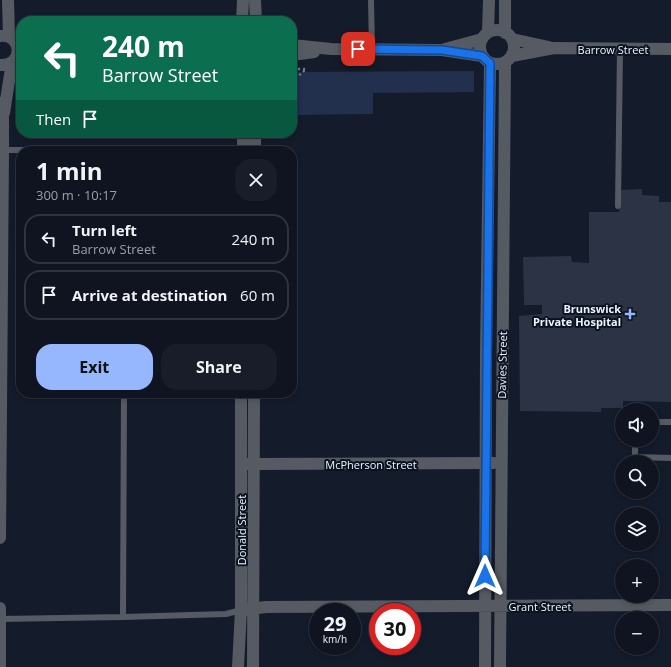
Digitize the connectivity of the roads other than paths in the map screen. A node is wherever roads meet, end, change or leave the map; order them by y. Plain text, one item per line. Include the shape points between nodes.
1 (8, 0) edge
2 (243, 0) edge
3 (255, 0) edge
4 (371, 0) edge
5 (489, 0) edge
6 (505, 0) edge
7 (242, 16) edge
8 (256, 16) edge
9 (485, 36) junction
10 (508, 36) junction
11 (12, 40) edge
12 (297, 45) edge
13 (554, 48) junction
14 (620, 48) junction
15 (331, 49) junction
16 (671, 49) edge
17 (372, 50) junction
18 (442, 50) junction
19 (297, 54) edge
20 (508, 59) junction
21 (16, 60) edge
22 (486, 60) junction
23 (0, 65) edge
24 (0, 103) edge
25 (3, 118) junction
26 (3, 150) junction
27 (16, 150) edge
28 (1, 171) edge
29 (618, 206) dead end
30 (488, 244) junction
31 (504, 244) junction
32 (124, 398) edge
33 (241, 398) edge
34 (254, 398) edge
35 (659, 422) edge
36 (671, 422) edge
37 (636, 447) edge
38 (671, 458) edge
39 (486, 463) junction
40 (501, 463) junction
41 (241, 464) junction
42 (254, 464) junction
43 (0, 538) edge
44 (671, 605) edge
45 (485, 606) junction
46 (500, 606) junction
47 (0, 608) edge
48 (253, 608) junction
49 (241, 610) junction
50 (123, 617) junction
51 (0, 619) edge
52 (0, 667) edge
53 (238, 667) edge
54 (253, 667) edge
55 (485, 667) edge
56 (500, 667) edge

1 - 11 street
2 - 7 street
3 - 8 street
4 - 17 lane
5 - 9 street
6 - 10 street
9 - 10 street via 500,30
9 - 18 street
9 - 22 street via 480,47
10 - 13 street, Barrow Street
10 - 20 street via 514,48
12 - 15 street
13 - 14 street, Barrow Street
13 - 20 street, Barrow Street
14 - 16 street, Barrow Street
14 - 29 lane
15 - 17 street
15 - 19 street
17 - 18 street
18 - 22 street
20 - 22 street via 495,65
20 - 31 street, Davies Street
21 - 23 street via 8,65
21 - 25 street
22 - 30 street, Davies Street
24 - 25 street
25 - 26 street
26 - 27 lane
26 - 28 street
28 - 43 street
30 - 31 street
30 - 39 street, Davies Street
31 - 40 street, Davies Street
32 - 50 lane
33 - 41 street, Donald Street
34 - 42 street, Donald Street
35 - 36 lane
37 - 38 lane via 635,458
39 - 40 street, McPherson Street
39 - 42 street, McPherson Street
39 - 45 street, Davies Street
40 - 46 street, Davies Street
41 - 42 street, McPherson Street
41 - 49 street, Donald Street
42 - 48 street, Donald Street
44 - 46 street, Grant Street
45 - 46 street, Grant Street
45 - 48 street, Grant Street
45 - 55 street, Davies Street
46 - 56 street, Davies Street
47 - 51 street
48 - 49 street, Grant Street
48 - 54 street, Donald Street
49 - 50 lane via 226,614
49 - 53 street, Donald Street
50 - 51 lane
51 - 52 street

